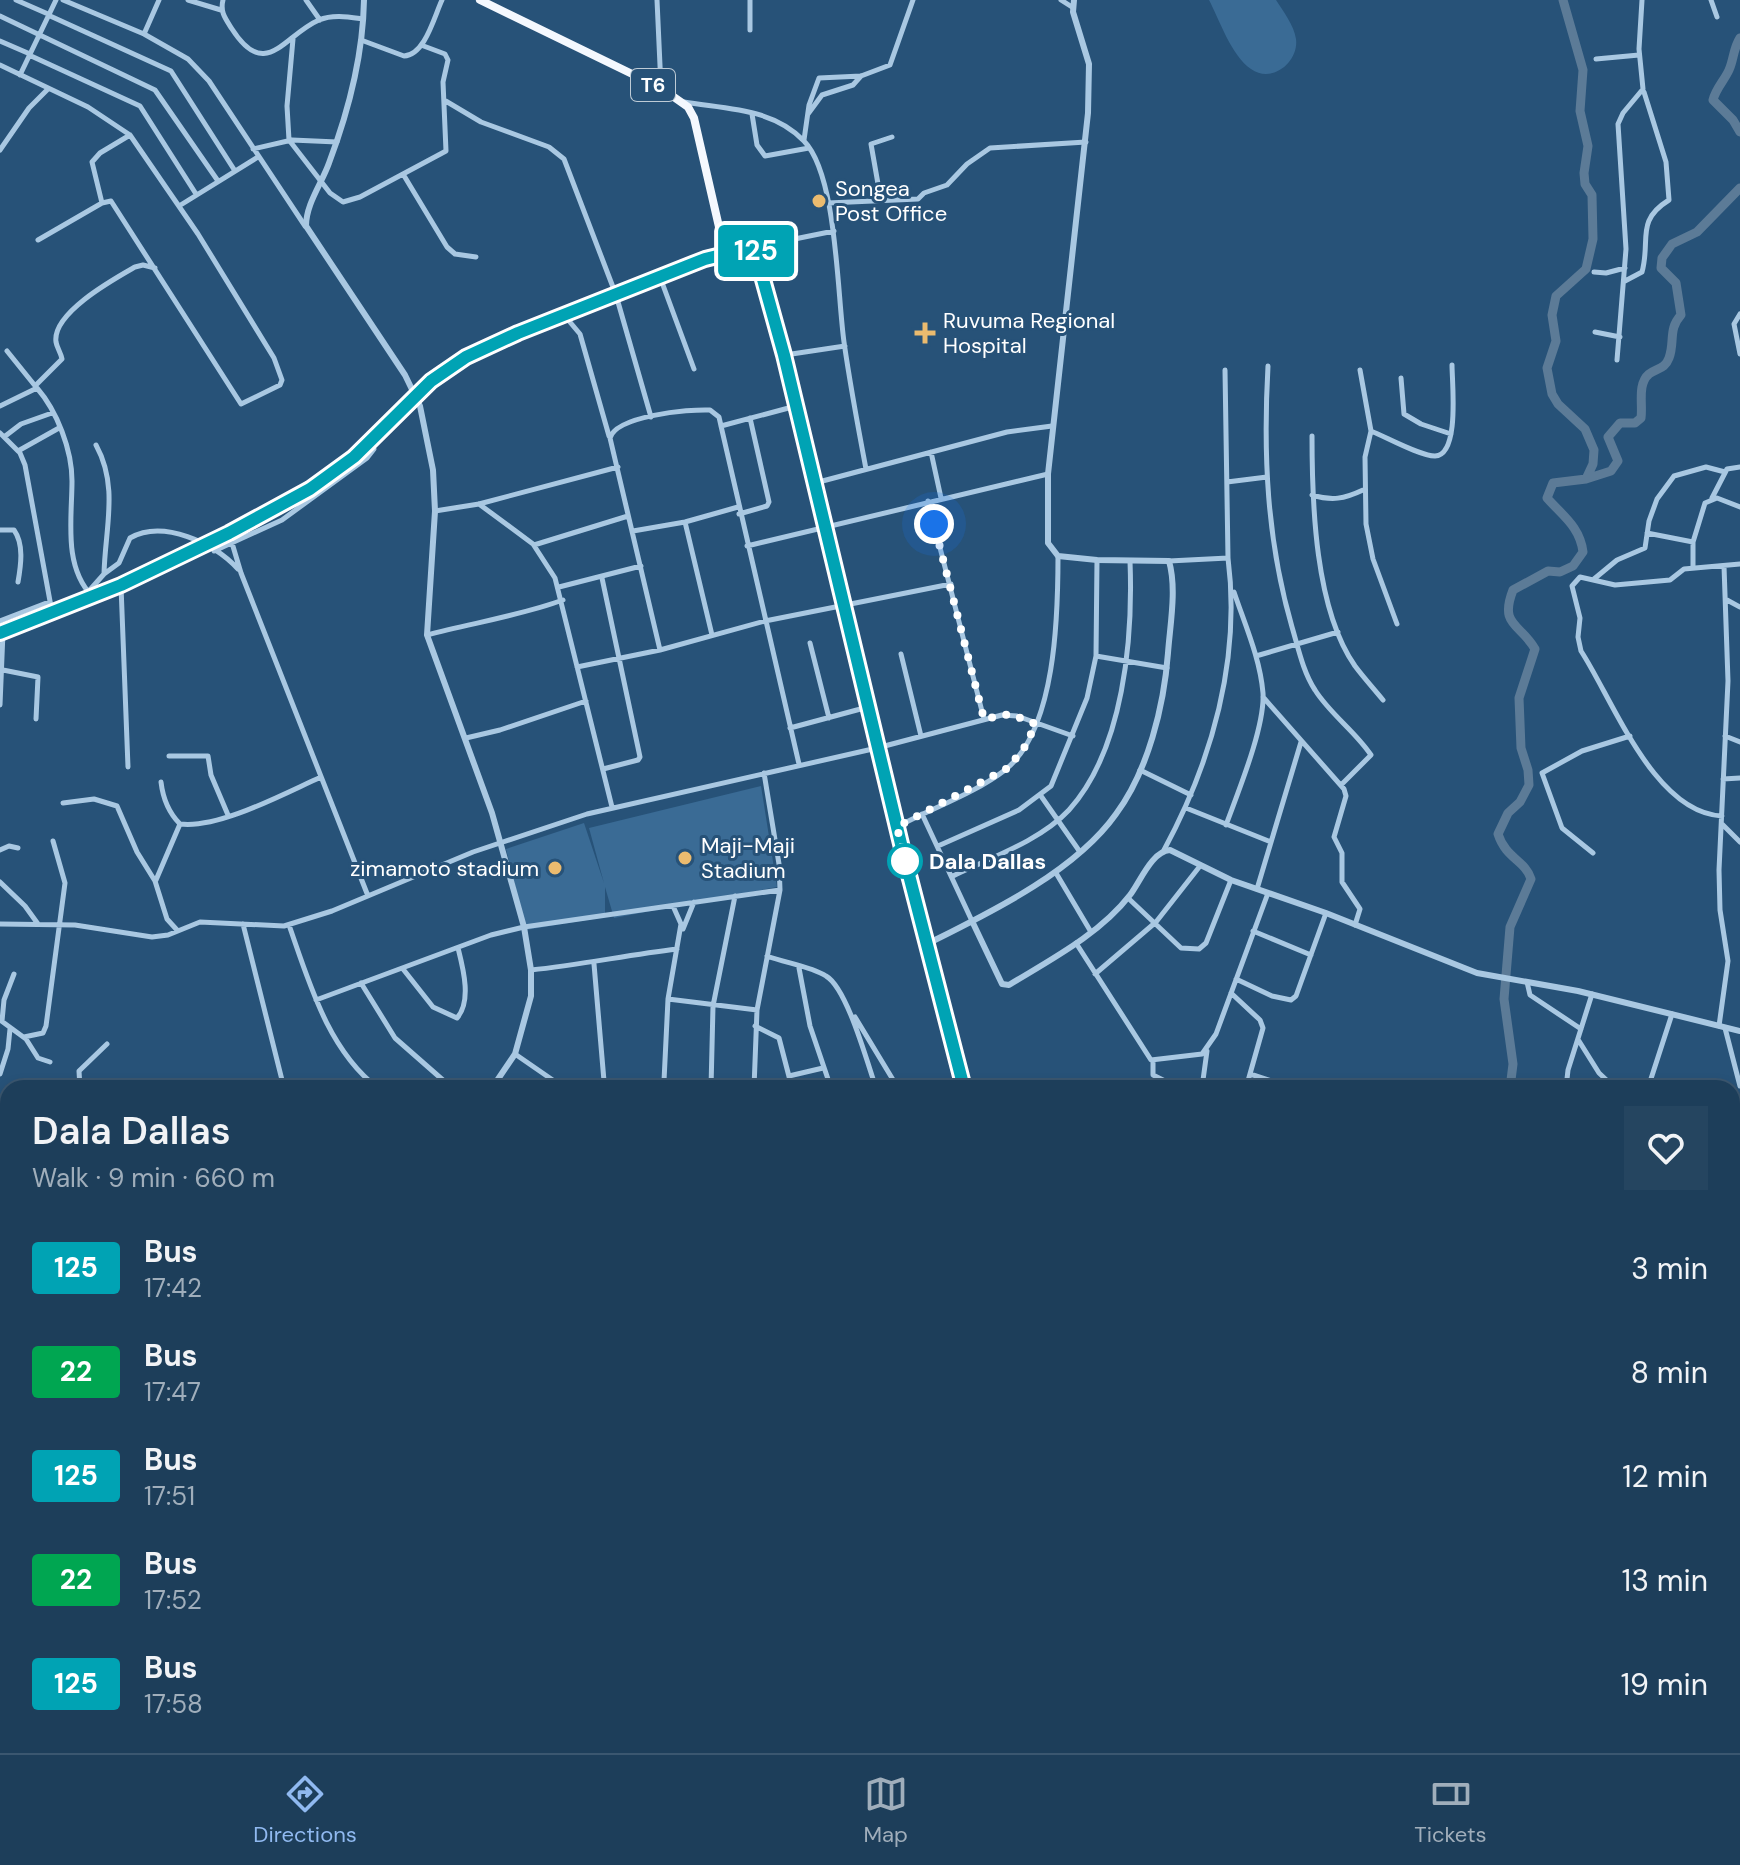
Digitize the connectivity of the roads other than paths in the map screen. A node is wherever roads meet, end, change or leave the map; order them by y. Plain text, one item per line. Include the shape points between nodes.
1 (16, 0) edge
2 (56, 0) edge
3 (63, 0) edge
4 (159, 0) edge
5 (188, 0) edge
6 (223, 0) edge
7 (306, 0) edge
8 (364, 0) edge
9 (442, 0) edge
10 (480, 0) edge
11 (657, 0) edge
12 (750, 0) edge
13 (913, 0) edge
14 (1061, 0) edge
15 (1642, 0) edge
16 (1711, 0) edge
17 (1073, 4) edge
18 (221, 10) junction
19 (48, 15) junction
20 (0, 16) edge
21 (1717, 17) dead end
22 (363, 19) junction
23 (320, 20) junction
24 (750, 30) dead end
25 (144, 34) junction
26 (39, 35) junction
27 (293, 39) junction
28 (361, 40) junction
29 (0, 41) edge
30 (421, 45) junction
31 (30, 54) junction
32 (1639, 55) junction
33 (1596, 59) dead end
34 (0, 65) edge
35 (20, 75) junction
36 (861, 76) junction
37 (661, 88) junction
38 (48, 89) junction
39 (1643, 89) junction
40 (444, 100) junction
41 (679, 101) junction
42 (752, 113) junction
43 (808, 115) junction
44 (130, 135) junction
45 (892, 137) dead end
46 (289, 140) junction
47 (804, 141) junction
48 (337, 142) junction
49 (1086, 142) junction
50 (809, 148) junction
51 (253, 149) junction
52 (0, 150) edge
53 (258, 157) junction
54 (235, 171) junction
55 (403, 174) junction
56 (322, 179) junction
57 (218, 181) junction
58 (196, 194) junction
59 (881, 201) junction
60 (102, 203) junction
61 (828, 203) junction
62 (179, 206) junction
63 (306, 226) junction
64 (834, 231) junction
65 (38, 240) dead end
66 (755, 247) junction
67 (725, 253) junction
68 (476, 257) dead end
69 (156, 268) junction
70 (1625, 268) junction
71 (1594, 272) dead end
72 (660, 277) junction
73 (1625, 281) junction
74 (616, 295) junction
75 (1740, 314) edge
76 (564, 315) junction
77 (1595, 332) dead end
78 (1620, 337) junction
79 (845, 346) junction
80 (7, 351) dead end
81 (1740, 354) edge
82 (784, 355) junction
83 (1617, 360) dead end
84 (1452, 365) dead end
85 (1268, 366) dead end
86 (694, 369) dead end
87 (1225, 370) dead end
88 (1360, 370) dead end
89 (1401, 378) dead end
90 (36, 387) junction
91 (416, 396) junction
92 (0, 406) edge
93 (796, 406) junction
94 (52, 413) junction
95 (651, 417) junction
96 (750, 418) junction
97 (721, 426) junction
98 (1052, 426) junction
99 (59, 428) junction
100 (1371, 431) junction
101 (1451, 434) junction
102 (2, 436) edge
103 (1312, 436) dead end
104 (610, 438) junction
105 (370, 441) junction
106 (96, 445) dead end
107 (18, 451) junction
108 (931, 452) junction
109 (618, 467) junction
110 (1740, 467) edge
111 (866, 469) junction
112 (1725, 472) junction
113 (1048, 474) junction
114 (1267, 477) junction
115 (1227, 482) junction
116 (815, 483) junction
117 (1363, 490) junction
118 (1312, 495) junction
119 (941, 498) junction
120 (1712, 498) junction
121 (928, 501) junction
122 (479, 504) junction
123 (1740, 507) edge
124 (435, 511) junction
125 (738, 511) junction
126 (628, 516) junction
127 (685, 522) junction
128 (825, 527) junction
129 (0, 530) edge
130 (633, 531) junction
131 (229, 533) junction
132 (1647, 533) junction
133 (234, 542) junction
134 (1693, 542) junction
135 (205, 545) junction
136 (534, 545) junction
137 (747, 546) junction
138 (214, 551) junction
139 (1058, 556) junction
140 (1228, 558) junction
141 (1097, 560) junction
142 (1130, 561) junction
143 (1169, 561) junction
144 (1740, 564) edge
145 (641, 566) junction
146 (1724, 566) junction
147 (1693, 568) junction
148 (241, 573) junction
149 (104, 574) junction
150 (602, 578) junction
151 (1594, 580) junction
152 (18, 582) dead end
153 (951, 584) junction
154 (121, 585) junction
155 (559, 587) junction
156 (1232, 587) junction
157 (90, 594) junction
158 (1726, 599) junction
159 (563, 600) junction
160 (49, 602) junction
161 (845, 606) junction
162 (1740, 607) edge
163 (52, 614) junction
164 (0, 621) edge
165 (765, 621) junction
166 (1397, 624) dead end
167 (1338, 632) junction
168 (1, 633) edge
169 (427, 635) junction
170 (712, 635) junction
171 (810, 643) dead end
172 (1297, 644) junction
173 (660, 650) junction
174 (901, 654) dead end
175 (1096, 656) junction
176 (1256, 656) junction
177 (620, 657) junction
178 (1127, 659) junction
179 (577, 667) junction
180 (1167, 668) junction
181 (3, 670) junction
182 (1263, 697) junction
183 (1383, 700) dead end
184 (586, 701) junction
185 (0, 705) edge
186 (868, 707) junction
187 (829, 718) junction
188 (36, 719) dead end
189 (984, 719) junction
190 (1036, 724) junction
191 (790, 728) junction
192 (921, 736) junction
193 (1073, 736) junction
194 (1630, 736) junction
195 (1725, 736) junction
196 (466, 738) junction
197 (1301, 742) junction
198 (1740, 742) edge
199 (877, 748) junction
200 (169, 756) dead end
201 (799, 764) junction
202 (128, 767) dead end
203 (603, 769) junction
204 (1140, 770) junction
205 (764, 772) junction
206 (321, 777) junction
207 (1740, 778) edge
208 (1723, 779) junction
209 (161, 782) dead end
210 (1341, 785) junction
211 (1191, 795) junction
212 (1041, 796) junction
213 (63, 803) dead end
214 (612, 807) junction
215 (1186, 808) junction
216 (922, 814) junction
217 (228, 815) junction
218 (1722, 820) junction
219 (1056, 821) junction
220 (180, 824) junction
221 (1226, 825) junction
222 (897, 827) junction
223 (53, 841) dead end
224 (1271, 842) junction
225 (1740, 842) edge
226 (500, 843) junction
227 (938, 846) junction
228 (18, 848) dead end
229 (0, 850) edge
230 (1164, 850) junction
231 (1080, 852) junction
232 (1593, 853) dead end
233 (1200, 866) junction
234 (1056, 873) junction
235 (953, 876) junction
236 (1231, 880) junction
237 (155, 881) junction
238 (0, 882) edge
239 (1257, 889) junction
240 (780, 890) junction
241 (1268, 893) junction
242 (368, 896) junction
243 (735, 896) junction
244 (1128, 898) junction
245 (694, 902) junction
246 (673, 906) junction
247 (1326, 913) junction
248 (972, 921) junction
249 (1156, 922) junction
250 (0, 924) edge
251 (243, 924) junction
252 (38, 925) junction
253 (60, 925) junction
254 (289, 925) junction
255 (1355, 925) junction
256 (524, 927) junction
257 (177, 930) junction
258 (1253, 931) junction
259 (1091, 932) junction
260 (681, 933) junction
261 (1076, 943) junction
262 (927, 944) junction
263 (458, 948) junction
264 (677, 949) junction
265 (1311, 955) junction
266 (767, 956) junction
267 (594, 964) junction
268 (799, 968) junction
269 (403, 969) junction
270 (531, 970) junction
271 (14, 974) dead end
272 (1095, 974) junction
273 (1236, 979) junction
274 (1527, 982) junction
275 (361, 983) junction
276 (1231, 993) junction
277 (1592, 994) junction
278 (668, 999) junction
279 (316, 1000) junction
280 (713, 1006) junction
281 (757, 1010) junction
282 (851, 1010) junction
283 (1672, 1014) junction
284 (1, 1020) edge
285 (755, 1025) junction
286 (1722, 1027) junction
287 (10, 1028) junction
288 (1581, 1029) junction
289 (1740, 1031) edge
290 (24, 1037) junction
291 (1578, 1040) junction
292 (107, 1044) dead end
293 (1207, 1051) junction
294 (515, 1054) junction
295 (50, 1062) dead end
296 (1153, 1062) junction
297 (823, 1068) junction
298 (0, 1074) edge
299 (1250, 1074) junction
300 (789, 1076) junction
301 (80, 1080) edge
302 (282, 1080) edge
303 (371, 1080) edge
304 (443, 1080) edge
305 (497, 1080) edge
306 (548, 1080) edge
307 (604, 1080) edge
308 (664, 1080) edge
309 (711, 1080) edge
310 (754, 1080) edge
311 (790, 1080) edge
312 (828, 1080) edge
313 (873, 1080) edge
314 (893, 1080) edge
315 (962, 1080) edge
316 (1163, 1080) edge
317 (1203, 1080) edge
318 (1248, 1080) edge
319 (1269, 1080) edge
320 (1567, 1080) edge
321 (1606, 1080) edge
322 (1651, 1080) edge
323 (1739, 1080) edge

1 - 19 street
2 - 19 street
3 - 25 street
4 - 25 street
5 - 18 street
6 - 18 street
7 - 23 street
8 - 22 street
9 - 30 street
10 - 37 highway, T6
11 - 37 street
12 - 24 street
13 - 36 street via 890,65
14 - 17 street
15 - 32 street
16 - 21 street
17 - 49 street via 1089,64
18 - 27 street via 236,35 256,53 275,52
19 - 26 street
19 - 54 street via 171,71
20 - 26 street
22 - 23 street
22 - 28 street
23 - 27 street
25 - 51 street via 178,51 200,70
26 - 31 street
26 - 57 street via 155,90
27 - 46 street
28 - 30 street via 408,56
28 - 48 street via 353,93
29 - 31 street
30 - 40 street via 447,57
31 - 35 street
31 - 58 street via 140,106
32 - 33 street
32 - 39 street
34 - 35 street
35 - 38 street
36 - 43 street via 853,85 822,95
36 - 43 street via 819,78
37 - 41 highway, T6
38 - 44 street via 105,116
38 - 52 street
39 - 70 street via 1618,124
39 - 73 street via 1666,162 1669,200 1648,221 1642,272
40 - 55 street via 446,151
40 - 74 street via 481,122 549,147 564,159
41 - 42 street
41 - 67 highway, T6 via 694,118
42 - 47 street via 781,123
42 - 50 street via 759,152 765,156
43 - 47 street
44 - 60 street via 92,162
44 - 62 street
45 - 59 street via 871,144
46 - 48 street
46 - 51 street
46 - 56 street
47 - 50 street
48 - 56 street
49 - 59 street via 990,148 947,185 918,199
49 - 98 street
50 - 61 street via 818,161
51 - 53 street
53 - 54 street
53 - 63 street
54 - 57 street
55 - 56 street via 343,202
55 - 68 street via 447,247 455,254
56 - 63 street
57 - 58 street
58 - 62 street
59 - 61 street
60 - 65 street
60 - 69 street via 114,204
61 - 64 street
62 - 69 street via 274,358 280,385 241,404
63 - 91 street
64 - 66 street
64 - 79 street
66 - 67 highway
66 - 82 highway
67 - 72 highway
69 - 90 street via 135,267 68,314 57,332 62,359
70 - 71 street
70 - 73 street
72 - 74 highway
72 - 86 street
73 - 78 street
74 - 76 highway
74 - 95 street
75 - 81 street via 1734,324
76 - 91 highway via 466,357
76 - 104 street via 580,334
77 - 78 street
78 - 83 street
79 - 82 street
79 - 111 street
80 - 90 street
82 - 93 highway
84 - 101 street
85 - 114 street
87 - 115 street
88 - 100 street
89 - 101 street via 1404,414
90 - 92 street
90 - 94 street
91 - 105 highway
91 - 124 street via 430,446
93 - 96 street
93 - 116 highway
94 - 99 street
94 - 102 street
95 - 97 street via 710,410
95 - 104 street via 620,425
96 - 97 street
96 - 125 street via 769,502
97 - 125 street
98 - 108 street
98 - 113 street
99 - 107 street
99 - 157 street via 71,464 74,561
100 - 101 street via 1435,456 1448,448
100 - 117 street
102 - 107 street
103 - 118 street
104 - 109 street
105 - 131 highway via 310,489
105 - 133 street via 374,449 345,476 282,520
106 - 149 street via 109,471
107 - 160 street via 31,486
108 - 111 street
108 - 119 street
109 - 122 street
109 - 126 street
110 - 112 street
111 - 116 street
112 - 120 street
112 - 132 street via 1706,467 1674,476 1657,499
113 - 119 street
113 - 139 street via 1048,543
114 - 115 street
114 - 172 street via 1274,555
115 - 140 street
116 - 128 highway
117 - 118 street via 1329,500
117 - 166 street via 1368,539
118 - 167 street via 1318,555
119 - 121 street
120 - 123 street
120 - 134 street via 1705,503
121 - 128 street
121 - 153 street
122 - 124 street
122 - 136 street
124 - 169 street
125 - 127 street
125 - 137 street
126 - 130 street
126 - 136 street
127 - 130 street
127 - 170 street
128 - 137 street
128 - 161 highway
129 - 152 street via 18,534
130 - 145 street
131 - 133 street
131 - 135 highway
132 - 134 street
132 - 151 street via 1645,548 1617,560
133 - 138 street
133 - 148 street
134 - 147 street
135 - 138 street
135 - 149 street via 165,530 142,532 130,538 119,563
135 - 154 highway
136 - 155 street
137 - 165 street
138 - 148 street
139 - 141 street
139 - 190 street via 1057,636
140 - 143 street
140 - 156 street
141 - 142 street
141 - 175 street
142 - 143 street
142 - 178 street
143 - 180 street
144 - 146 street
145 - 150 street
145 - 173 street
146 - 147 street
146 - 158 street
147 - 151 street via 1670,580 1615,585
148 - 206 street
149 - 157 street
150 - 155 street
150 - 177 street
151 - 194 street via 1580,577 1572,586 1580,618 1578,644
153 - 161 street
153 - 189 street
154 - 157 highway
154 - 202 street
155 - 159 street
156 - 176 street
156 - 211 street via 1218,716
157 - 163 highway
158 - 162 street
158 - 195 street
159 - 169 street
159 - 179 street
160 - 163 street
160 - 164 street
161 - 165 street
161 - 186 highway
163 - 168 highway
165 - 170 street
165 - 191 street
167 - 172 street
167 - 183 street via 1355,665
168 - 181 street
169 - 196 street
170 - 173 street
171 - 187 street
172 - 176 street
172 - 210 street via 1315,691 1371,755
173 - 177 street
174 - 192 street
175 - 178 street
175 - 193 street
176 - 182 street
177 - 179 street
177 - 203 street via 640,757
178 - 180 street
178 - 219 street via 1119,705 1092,775
179 - 184 street
180 - 204 street
181 - 185 street
181 - 188 street via 38,677
182 - 197 street
182 - 221 street
184 - 196 street
184 - 203 street
186 - 187 street
186 - 199 highway
187 - 191 street
189 - 190 street via 1010,714
189 - 192 street
190 - 193 street
190 - 216 street via 1008,768
191 - 201 street
192 - 199 street
193 - 212 street via 1051,786
194 - 218 street via 1673,793 1699,812
194 - 232 street via 1582,751 1542,773 1562,828
195 - 198 street
195 - 208 street
196 - 226 street
197 - 210 street
197 - 224 street
199 - 201 street
199 - 222 highway
200 - 217 street via 208,756
201 - 205 street
203 - 214 street
204 - 211 street
204 - 231 street via 1118,812
205 - 214 street
205 - 240 street
206 - 217 street
206 - 242 street
207 - 208 street
208 - 218 street
209 - 220 street via 165,803
210 - 255 street via 1346,796 1334,837 1342,853 1342,882 1360,909
211 - 215 street
212 - 219 street
212 - 227 street
213 - 237 street via 94,799 117,806
214 - 226 street
215 - 221 street
215 - 230 street
216 - 222 street
216 - 227 street
217 - 220 street
218 - 225 street
218 - 286 street via 1720,910 1728,961
219 - 231 street
219 - 235 street
220 - 237 street
221 - 224 street
222 - 262 highway
223 - 253 street via 65,883
224 - 239 street
226 - 242 street
226 - 256 street
227 - 235 street
228 - 229 street
230 - 233 street
230 - 244 street
231 - 234 street
233 - 236 street
233 - 249 street
234 - 248 street
234 - 259 street
235 - 248 street
236 - 239 street
236 - 249 street via 1199,949 1181,948
237 - 257 street via 167,919
238 - 252 street
239 - 241 street
240 - 243 street
240 - 266 street
241 - 247 street
241 - 258 street
242 - 254 street
243 - 245 street
243 - 280 street
244 - 249 street
244 - 259 street
245 - 246 street
245 - 260 street
246 - 256 street
246 - 260 street
247 - 255 street
247 - 265 street
248 - 261 street via 1005,986
248 - 262 street
249 - 272 street
250 - 252 street
251 - 254 street
251 - 257 street via 200,922
251 - 302 street
252 - 253 street
253 - 257 street via 152,937
253 - 290 street via 45,1031
254 - 279 street
255 - 274 street via 1465,969
256 - 263 street
256 - 270 street
258 - 265 street
258 - 273 street
259 - 261 street
260 - 264 street
261 - 272 street
262 - 315 highway
263 - 269 street
263 - 269 street via 465,992 457,1018 433,1007
264 - 267 street
264 - 278 street
265 - 273 street via 1291,1000
266 - 268 street
266 - 281 street
267 - 270 street
267 - 307 street
268 - 282 street via 830,978
268 - 297 street
269 - 275 street
270 - 294 street via 531,996
271 - 284 street
272 - 296 street
273 - 276 street
274 - 277 street
274 - 288 street via 1530,995
275 - 279 street
275 - 304 street via 395,1038
276 - 293 street
276 - 299 street via 1263,1028
277 - 283 street
277 - 288 street
278 - 280 street
278 - 308 street
279 - 303 street via 345,1052
280 - 281 street
280 - 309 street
281 - 285 street
282 - 313 street
282 - 314 street
283 - 286 street
283 - 322 street
284 - 287 street
285 - 300 street via 779,1038
285 - 310 street
286 - 289 street
286 - 323 street
287 - 290 street
287 - 298 street
288 - 291 street
290 - 295 street via 38,1058
291 - 320 street
291 - 321 street
292 - 301 street via 79,1071
293 - 296 street
293 - 317 street
294 - 305 street
294 - 306 street
296 - 316 street via 1153,1075
297 - 300 street
297 - 312 street
299 - 318 street
299 - 319 street
300 - 311 street

